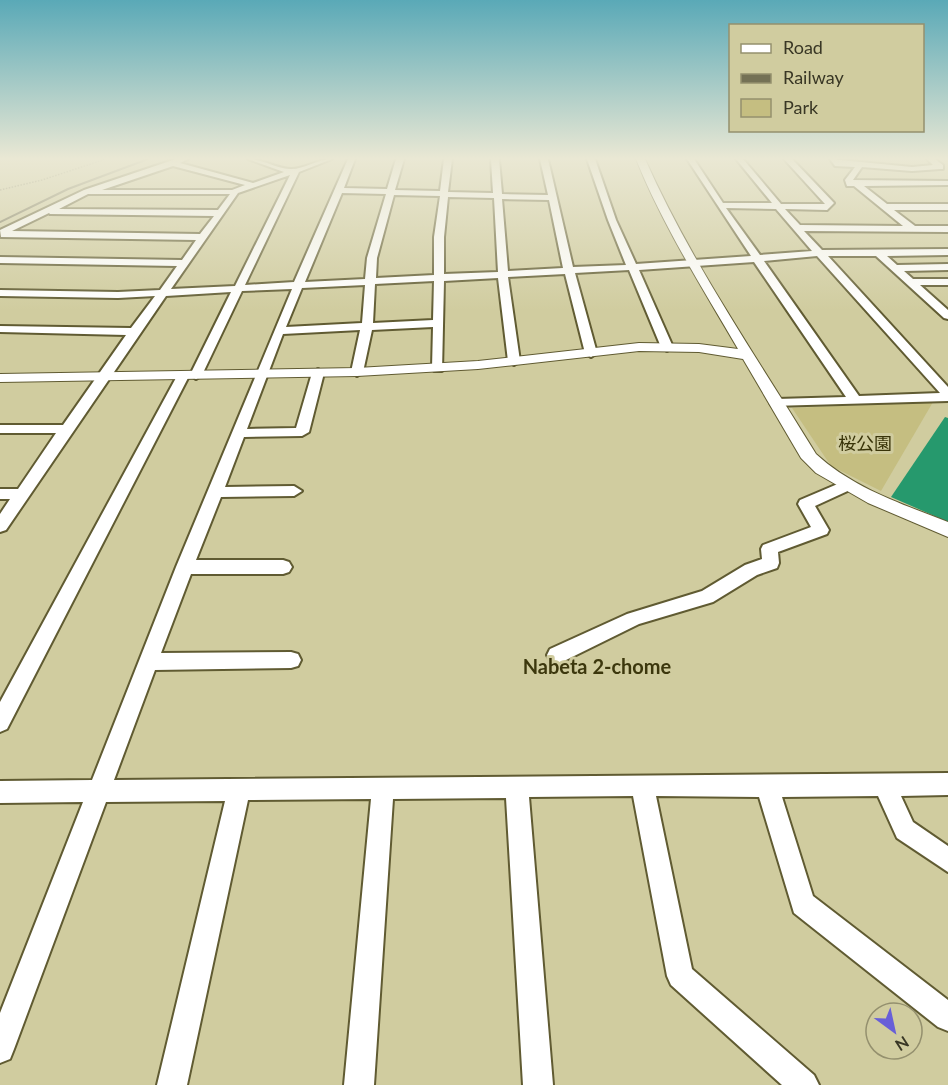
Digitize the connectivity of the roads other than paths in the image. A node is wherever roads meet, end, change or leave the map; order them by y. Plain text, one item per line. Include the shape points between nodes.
1 (49, 210) edge
2 (223, 210) edge
3 (276, 210) edge
4 (331, 210) edge
5 (387, 210) edge
6 (443, 210) edge
7 (499, 210) edge
8 (555, 210) edge
9 (608, 210) edge
10 (664, 210) edge
11 (722, 210) edge
12 (781, 210) edge
13 (889, 210) edge
14 (46, 211) junction
15 (221, 213) junction
16 (797, 228) junction
17 (948, 229) edge
18 (914, 230) junction
19 (0, 234) edge
20 (204, 237) junction
21 (948, 252) edge
22 (821, 253) junction
23 (878, 253) junction
24 (755, 258) junction
25 (0, 260) edge
26 (184, 263) junction
27 (694, 264) junction
28 (632, 267) junction
29 (948, 267) edge
30 (896, 268) junction
31 (569, 271) junction
32 (503, 274) junction
33 (438, 278) junction
34 (372, 281) junction
35 (912, 282) junction
36 (948, 282) edge
37 (298, 286) junction
38 (239, 289) junction
39 (0, 293) edge
40 (162, 293) junction
41 (948, 297) edge
42 (929, 298) junction
43 (948, 315) edge
44 (439, 323) junction
45 (367, 326) junction
46 (0, 329) edge
47 (279, 331) junction
48 (134, 332) junction
49 (667, 347) junction
50 (591, 353) junction
51 (748, 355) junction
52 (514, 362) junction
53 (438, 368) junction
54 (357, 372) junction
55 (318, 373) junction
56 (261, 375) junction
57 (103, 376) junction
58 (189, 376) junction
59 (0, 378) edge
60 (948, 396) edge
61 (855, 400) junction
62 (777, 403) junction
63 (0, 429) edge
64 (66, 429) junction
65 (239, 433) junction
66 (847, 485) junction
67 (294, 491) dead end
68 (215, 492) junction
69 (0, 494) edge
70 (22, 494) junction
71 (0, 526) edge
72 (948, 530) edge
73 (185, 567) junction
74 (283, 567) dead end
75 (557, 655) dead end
76 (291, 660) dead end
77 (151, 662) junction
78 (0, 722) edge
79 (642, 784) junction
80 (948, 784) edge
81 (884, 785) junction
82 (517, 786) junction
83 (767, 786) junction
84 (383, 787) junction
85 (239, 790) junction
86 (99, 791) junction
87 (0, 792) edge
88 (948, 860) edge
89 (948, 1017) edge
90 (0, 1049) edge
91 (172, 1085) edge
92 (359, 1085) edge
93 (538, 1085) edge
94 (804, 1085) edge

1 - 14 street
2 - 15 street
3 - 38 street
4 - 37 street
5 - 34 street via 372,258
6 - 33 street
7 - 32 street
8 - 31 street
9 - 28 street
10 - 27 street
11 - 24 street
12 - 16 street
13 - 18 street
14 - 15 street
14 - 19 street
15 - 20 street
16 - 18 street
16 - 22 street
17 - 18 street
19 - 20 street
20 - 26 street
21 - 23 street
22 - 23 street
22 - 24 street
22 - 60 street
23 - 30 street
24 - 27 street
24 - 61 street
25 - 26 street
26 - 40 street
27 - 28 street
27 - 51 street
28 - 31 street
28 - 49 street
29 - 30 street
30 - 35 street
31 - 32 street
31 - 50 street
32 - 33 street
32 - 52 street
33 - 34 street
33 - 44 street
34 - 37 street
34 - 45 street
35 - 36 street
35 - 42 street
37 - 38 street
37 - 47 street
38 - 40 street
38 - 58 street
39 - 40 street
40 - 48 street
41 - 42 street
42 - 43 street
44 - 45 street
44 - 53 street
45 - 47 street
45 - 54 street
46 - 48 street
47 - 56 street
48 - 57 street
49 - 50 street
49 - 51 street
50 - 52 street
51 - 62 street
52 - 53 street
53 - 54 street
54 - 55 street
55 - 56 street
55 - 65 street via 302,432
56 - 58 street
56 - 65 street
57 - 58 street
57 - 59 street
57 - 64 street
58 - 78 street
60 - 61 street
61 - 62 street
62 - 66 street via 810,458
63 - 64 street
64 - 70 street
65 - 68 street
66 - 72 street
66 - 75 street via 806,504 821,530 769,549 771,563 751,570 707,597 633,619
67 - 68 street
68 - 73 street
69 - 70 street
70 - 71 street
73 - 74 street
73 - 77 street
76 - 77 street
77 - 86 street
79 - 82 street
79 - 83 street
79 - 94 street via 680,976
80 - 81 street
81 - 83 street
81 - 88 street via 905,830
82 - 84 street
82 - 93 street
83 - 89 street via 803,904
84 - 85 street
84 - 92 street
85 - 86 street
85 - 91 street
86 - 87 street
86 - 90 street

